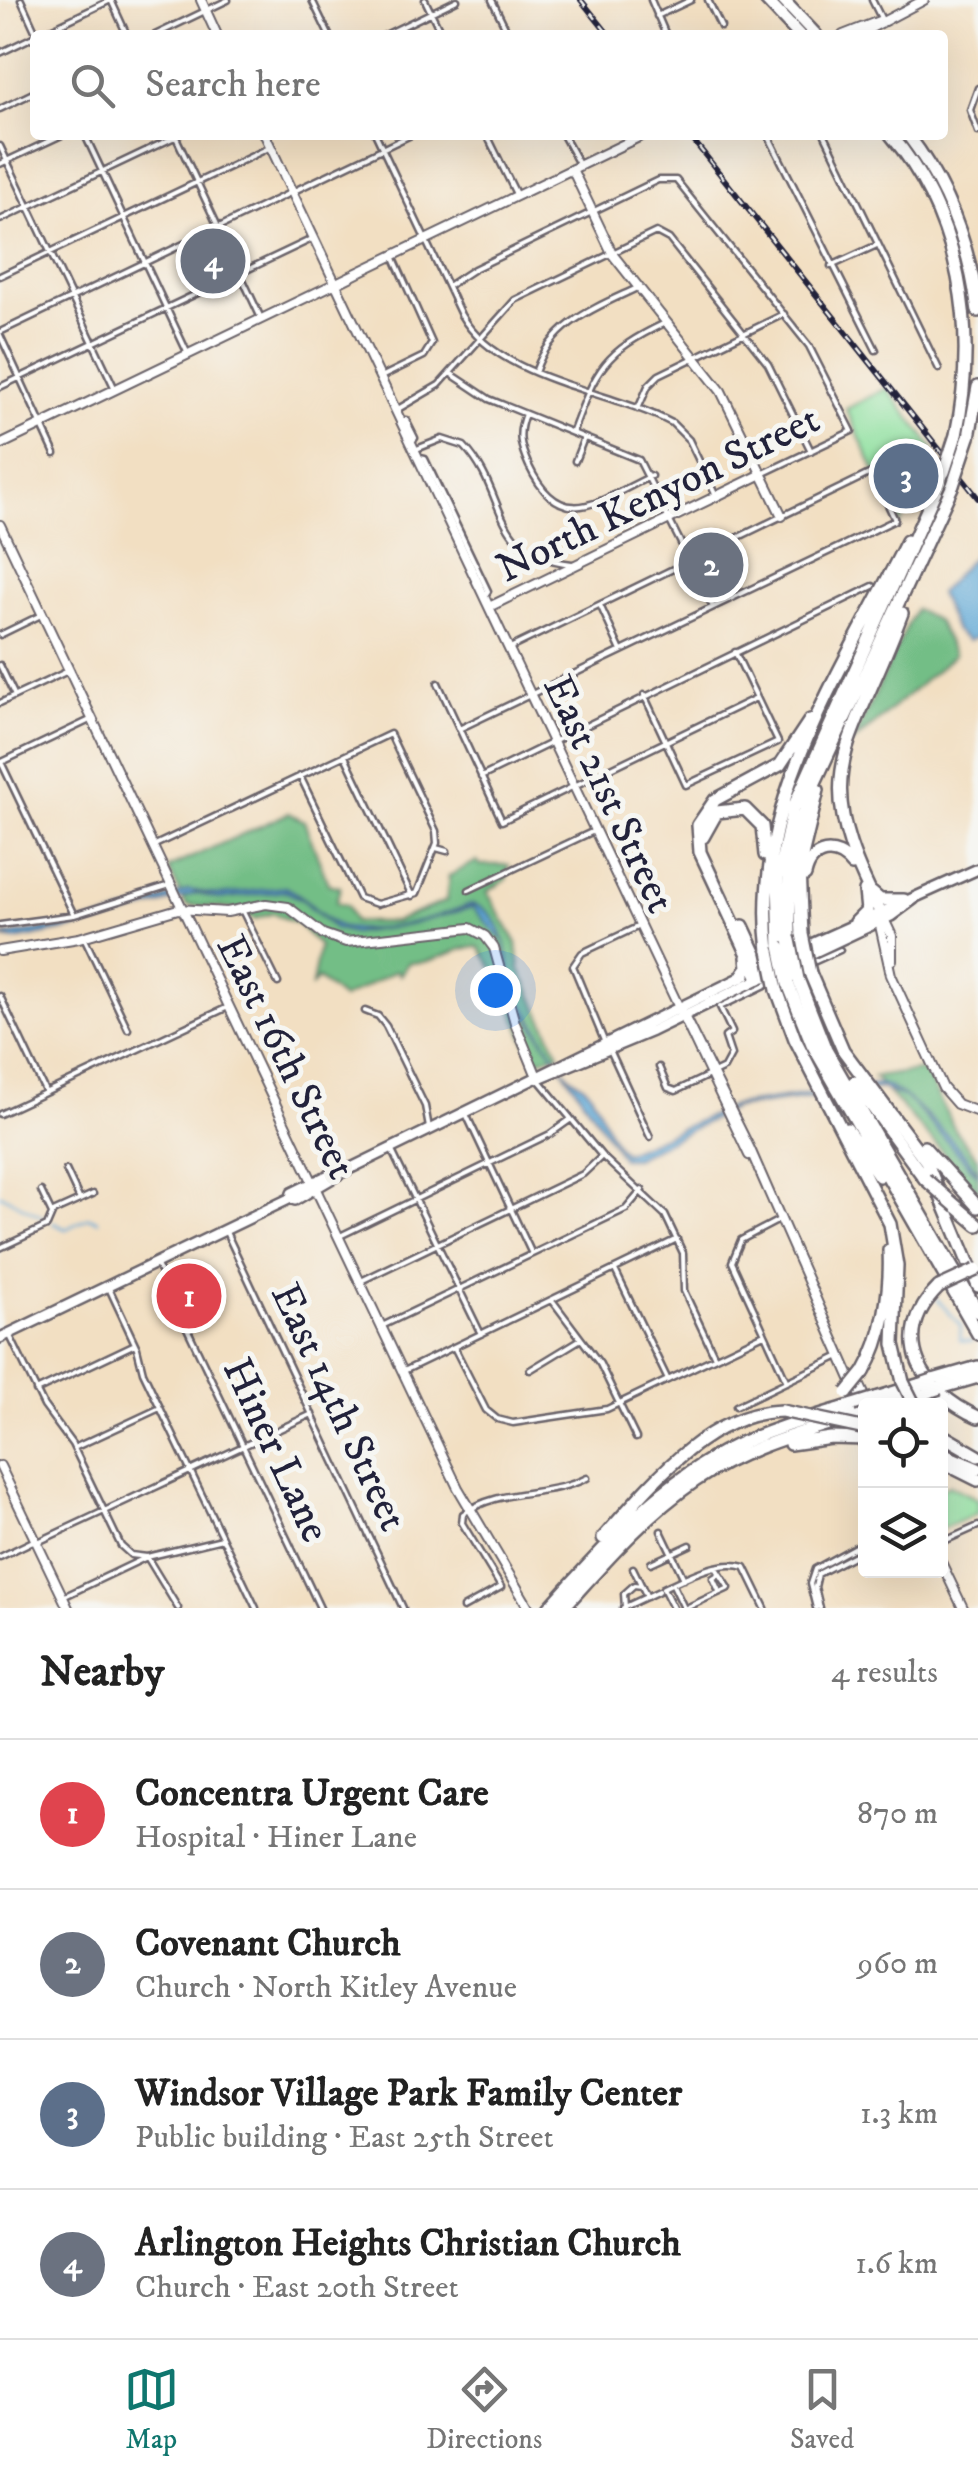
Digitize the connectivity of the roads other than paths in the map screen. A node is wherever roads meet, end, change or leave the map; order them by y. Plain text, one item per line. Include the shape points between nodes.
1 (21, 0) edge
2 (111, 0) edge
3 (201, 0) edge
4 (228, 0) edge
5 (312, 0) edge
6 (425, 0) edge
7 (456, 0) edge
8 (492, 0) edge
9 (651, 0) edge
10 (691, 0) edge
11 (708, 0) edge
12 (766, 0) edge
13 (783, 0) edge
14 (872, 0) edge
15 (924, 0) edge
16 (206, 11) junction
17 (431, 12) junction
18 (657, 16) junction
19 (881, 21) junction
20 (721, 26) dead end
21 (35, 30) edge
22 (48, 30) edge
23 (125, 30) edge
24 (166, 30) edge
25 (216, 30) edge
26 (327, 30) edge
27 (395, 30) edge
28 (440, 30) edge
29 (507, 30) edge
30 (664, 30) edge
31 (794, 30) edge
32 (811, 30) edge
33 (857, 30) edge
34 (866, 30) edge
35 (30, 38) edge
36 (0, 53) edge
37 (978, 88) edge
38 (30, 94) edge
39 (0, 108) edge
40 (976, 130) edge
41 (51, 140) edge
42 (87, 140) edge
43 (169, 140) edge
44 (179, 140) edge
45 (267, 140) edge
46 (378, 140) edge
47 (401, 140) edge
48 (490, 140) edge
49 (565, 140) edge
50 (633, 140) edge
51 (770, 140) edge
52 (827, 140) edge
53 (894, 140) edge
54 (911, 140) edge
55 (0, 146) edge
56 (270, 147) junction
57 (382, 149) junction
58 (7, 161) junction
59 (0, 164) edge
60 (576, 168) junction
61 (102, 172) junction
62 (197, 182) junction
63 (292, 193) junction
64 (517, 196) junction
65 (29, 206) junction
66 (592, 212) junction
67 (124, 217) junction
68 (0, 220) edge
69 (218, 228) junction
70 (314, 238) junction
71 (426, 240) junction
72 (878, 244) junction
73 (611, 251) junction
74 (50, 252) junction
75 (393, 256) junction
76 (145, 263) junction
77 (831, 266) junction
78 (240, 274) junction
79 (0, 276) edge
80 (334, 284) junction
81 (448, 286) junction
82 (639, 287) junction
83 (72, 298) junction
84 (166, 308) junction
85 (978, 311) edge
86 (784, 314) junction
87 (262, 319) junction
88 (667, 322) junction
89 (0, 333) edge
90 (744, 334) junction
91 (478, 339) junction
92 (94, 343) junction
93 (876, 350) dead end
94 (188, 354) junction
95 (695, 358) junction
96 (938, 369) dead end
97 (536, 370) junction
98 (450, 373) junction
99 (20, 378) junction
100 (379, 378) junction
101 (0, 388) edge
102 (978, 388) edge
103 (115, 390) junction
104 (588, 390) junction
105 (638, 409) junction
106 (394, 411) junction
107 (525, 414) junction
108 (40, 424) junction
109 (573, 431) junction
110 (585, 436) junction
111 (962, 436) junction
112 (0, 445) edge
113 (414, 451) junction
114 (811, 451) junction
115 (54, 454) dead end
116 (575, 461) dead end
117 (762, 474) junction
118 (650, 476) junction
119 (936, 489) junction
120 (716, 496) junction
121 (782, 516) junction
122 (671, 518) junction
123 (0, 525) edge
124 (691, 560) junction
125 (576, 564) junction
126 (916, 566) junction
127 (873, 586) dead end
128 (600, 605) junction
129 (489, 607) junction
130 (713, 607) junction
131 (43, 614) junction
132 (0, 635) edge
133 (510, 649) junction
134 (620, 649) junction
135 (735, 652) junction
136 (0, 664) edge
137 (69, 670) junction
138 (840, 674) junction
139 (438, 683) dead end
140 (532, 694) junction
141 (15, 696) junction
142 (644, 696) junction
143 (756, 698) junction
144 (0, 703) edge
145 (93, 718) junction
146 (459, 729) junction
147 (553, 740) junction
148 (665, 741) junction
149 (344, 755) junction
150 (0, 763) edge
151 (300, 776) junction
152 (481, 777) junction
153 (574, 785) junction
154 (596, 830) junction
155 (154, 846) junction
156 (436, 848) junction
157 (447, 851) dead end
158 (978, 869) edge
159 (470, 890) dead end
160 (175, 891) junction
161 (867, 891) junction
162 (412, 896) junction
163 (909, 900) junction
164 (184, 909) junction
165 (242, 910) junction
166 (766, 914) junction
167 (74, 915) junction
168 (880, 916) junction
169 (856, 922) junction
170 (0, 925) edge
171 (641, 925) junction
172 (84, 936) junction
173 (785, 946) junction
174 (840, 950) dead end
175 (0, 951) edge
176 (750, 952) junction
177 (760, 973) junction
178 (741, 977) junction
179 (793, 981) junction
180 (278, 983) dead end
181 (0, 996) edge
182 (230, 1006) junction
183 (364, 1012) dead end
184 (682, 1012) junction
185 (128, 1029) dead end
186 (607, 1046) junction
187 (659, 1067) dead end
188 (712, 1075) junction
189 (539, 1078) junction
190 (848, 1080) junction
191 (46, 1093) junction
192 (825, 1097) junction
193 (865, 1100) junction
194 (978, 1112) edge
195 (0, 1114) edge
196 (466, 1114) junction
197 (571, 1119) junction
198 (433, 1129) junction
199 (650, 1137) dead end
200 (391, 1149) junction
201 (602, 1156) junction
202 (489, 1164) junction
203 (66, 1170) dead end
204 (866, 1178) junction
205 (316, 1185) junction
206 (642, 1190) junction
207 (41, 1191) dead end
208 (940, 1192) junction
209 (92, 1194) dead end
210 (416, 1199) junction
211 (80, 1200) junction
212 (978, 1207) edge
213 (510, 1209) junction
214 (52, 1214) junction
215 (779, 1220) junction
216 (978, 1225) edge
217 (224, 1229) junction
218 (340, 1236) junction
219 (677, 1239) junction
220 (437, 1244) junction
221 (0, 1248) edge
222 (532, 1254) junction
223 (155, 1262) junction
224 (614, 1270) junction
225 (977, 1270) edge
226 (943, 1274) junction
227 (361, 1280) junction
228 (107, 1284) junction
229 (978, 1286) edge
230 (459, 1289) junction
231 (552, 1300) junction
232 (978, 1300) edge
233 (978, 1312) edge
234 (382, 1326) junction
235 (3, 1333) edge
236 (481, 1334) junction
237 (764, 1334) junction
238 (978, 1334) edge
239 (580, 1339) junction
240 (135, 1344) junction
241 (454, 1346) junction
242 (842, 1355) junction
243 (715, 1357) junction
244 (978, 1368) edge
245 (530, 1370) dead end
246 (404, 1371) junction
247 (978, 1379) edge
248 (668, 1380) junction
249 (787, 1382) junction
250 (930, 1386) junction
251 (36, 1391) junction
252 (861, 1398) edge
253 (865, 1398) edge
254 (891, 1398) edge
255 (911, 1398) edge
256 (620, 1403) junction
257 (736, 1406) dead end
258 (858, 1406) edge
259 (160, 1408) junction
260 (858, 1409) edge
261 (312, 1414) junction
262 (978, 1417) edge
263 (858, 1434) edge
264 (858, 1436) edge
265 (636, 1438) dead end
266 (948, 1439) edge
267 (243, 1446) junction
268 (74, 1448) junction
269 (948, 1456) edge
270 (978, 1456) edge
271 (0, 1466) edge
272 (948, 1466) edge
273 (978, 1469) edge
274 (190, 1471) junction
275 (587, 1478) dead end
276 (978, 1480) edge
277 (681, 1491) junction
278 (469, 1510) junction
279 (104, 1511) junction
280 (978, 1526) edge
281 (661, 1531) dead end
282 (222, 1539) junction
283 (948, 1539) edge
284 (36, 1542) junction
285 (858, 1545) edge
286 (690, 1546) dead end
287 (858, 1553) edge
288 (672, 1554) junction
289 (0, 1557) edge
290 (148, 1558) junction
291 (652, 1564) dead end
292 (633, 1568) dead end
293 (716, 1568) junction
294 (718, 1576) junction
295 (948, 1577) edge
296 (684, 1578) junction
297 (672, 1584) junction
298 (642, 1586) junction
299 (661, 1590) junction
300 (720, 1592) junction
301 (63, 1597) junction
302 (647, 1597) junction
303 (68, 1608) edge
304 (178, 1608) edge
305 (256, 1608) edge
306 (320, 1608) edge
307 (402, 1608) edge
308 (463, 1608) edge
309 (529, 1608) edge
310 (545, 1608) edge
311 (563, 1608) edge
312 (624, 1608) edge
313 (672, 1608) edge
314 (685, 1608) edge
315 (765, 1608) edge
316 (818, 1608) edge
317 (963, 1608) edge

1 - 21 street
2 - 22 street
2 - 23 street
3 - 16 street
4 - 16 street
5 - 26 street
6 - 17 street
7 - 17 street
8 - 29 street
9 - 18 street
10 - 18 street
11 - 20 street
12 - 31 highway
13 - 32 highway
14 - 19 street
15 - 19 street
16 - 24 street
16 - 25 street
17 - 27 street
17 - 28 street
18 - 30 street
19 - 33 street
19 - 34 street
35 - 36 street
37 - 40 street via 970,106
38 - 39 street
41 - 58 street
42 - 61 street
43 - 61 street
44 - 62 street
45 - 56 street, East 21st Street
46 - 57 street
47 - 57 street
48 - 64 street
49 - 60 street
50 - 60 street
51 - 77 street
52 - 72 street
53 - 111 highway via 927,188 960,276 967,361
54 - 85 highway via 956,222
55 - 58 street
56 - 62 street
56 - 63 street, East 21st Street
57 - 63 street
57 - 71 street
58 - 59 street
58 - 65 street
60 - 64 street
60 - 66 street
61 - 65 street
61 - 67 street
62 - 67 street
62 - 69 street
63 - 69 street
63 - 70 street, East 21st Street
64 - 71 street
65 - 68 street
65 - 74 street
66 - 73 street
66 - 81 street
66 - 86 street via 669,178
67 - 74 street
67 - 76 street
69 - 76 street
69 - 78 street
70 - 78 street
70 - 80 street, East 21st Street
71 - 75 street
71 - 81 street
72 - 77 street
72 - 96 street
73 - 82 street
73 - 90 street via 659,233 668,238
73 - 91 street via 519,297
74 - 79 street
74 - 83 street
75 - 80 street
75 - 100 street via 432,343 425,355
76 - 83 street
76 - 84 street
77 - 93 street
78 - 84 street
78 - 87 street
80 - 87 street
80 - 100 street, East 21st Street
81 - 91 street
82 - 88 street
82 - 97 street via 567,324
83 - 89 street
83 - 92 street
84 - 92 street
84 - 94 street
86 - 90 street
86 - 114 street, North Kenyon Street via 818,360 852,431
87 - 94 street
88 - 95 street
88 - 104 street via 618,348
89 - 99 street
90 - 95 street
90 - 114 street via 773,372
91 - 97 street
91 - 98 street
92 - 99 street
92 - 103 street
94 - 103 street
95 - 105 street via 654,378
95 - 117 street via 725,398
97 - 104 street
98 - 106 street
98 - 107 street
99 - 101 street
99 - 108 street
100 - 106 street, East 21st Street
102 - 111 highway
103 - 108 street
104 - 105 street
104 - 109 street
105 - 120 street via 683,431
106 - 113 street, East 21st Street
107 - 109 street
107 - 118 street via 522,449 542,490 556,502 588,506
108 - 112 street
108 - 115 street
109 - 110 street
110 - 116 street
110 - 118 street via 631,454
111 - 119 highway, bridge
111 - 126 highway, bridge via 953,485
113 - 125 street via 444,439 464,446 516,542 543,559
113 - 129 street, East 21st Street
114 - 117 street, North Kenyon Street
117 - 120 street, North Kenyon Street
117 - 121 street
118 - 122 street
119 - 138 highway
119 - 173 highway via 793,808 778,878
120 - 122 street, North Kenyon Street
121 - 124 street
121 - 130 street via 872,472 896,520
122 - 124 street
122 - 125 street, North Kenyon Street
123 - 131 street, East 16th Street
124 - 128 street
124 - 130 street
125 - 129 street, North Kenyon Street
126 - 161 highway via 838,778 843,830
126 - 173 highway via 796,834
127 - 135 street
128 - 133 street
128 - 134 street
129 - 133 street, East 21st Street
130 - 134 street
131 - 132 street
131 - 137 street, East 16th Street
133 - 140 street, East 21st Street
134 - 140 street
135 - 142 street
135 - 143 street
136 - 141 street
137 - 141 street
137 - 145 street, East 16th Street
138 - 166 highway via 782,806
138 - 176 highway via 784,762 713,802 698,823 700,852
139 - 146 street
140 - 146 street
140 - 147 street, East 21st Street
141 - 144 street
142 - 147 street
142 - 148 street
143 - 148 street
143 - 148 street via 778,742 686,785
145 - 150 street
145 - 155 street, East 16th Street
146 - 152 street
147 - 152 street
147 - 153 street, East 21st Street
148 - 153 street
149 - 151 street
149 - 156 street via 391,731 436,831
149 - 162 street
150 - 167 street
151 - 155 street
151 - 162 street via 360,900 374,904
152 - 153 street via 502,821
153 - 154 street, East 21st Street
154 - 159 street
154 - 171 street, East 21st Street
155 - 160 street, East 16th Street
156 - 157 street
156 - 162 street via 423,886
158 - 163 main road
160 - 164 street, East 16th Street
160 - 167 street
161 - 163 highway via 880,900
161 - 168 highway
161 - 169 highway via 867,910
161 - 173 highway via 844,856 816,855
163 - 168 main road
164 - 165 street
164 - 172 street
164 - 182 street, East 16th Street
165 - 180 street
165 - 189 street via 285,906 322,934 346,942 459,927 478,931 495,951 514,1022
166 - 173 highway
166 - 176 highway via 763,828 748,811 722,810 706,825 704,846
167 - 170 street
168 - 169 main road
168 - 177 main road
168 - 194 street via 905,1003 947,1094
169 - 173 main road
171 - 184 street, East 21st Street
171 - 186 street via 582,953 574,966
172 - 175 street
172 - 185 street
173 - 176 highway via 766,958
173 - 177 main road
173 - 179 highway, bridge
173 - 179 highway, bridge
174 - 188 street via 720,1006 732,1032 725,1037 731,1055
176 - 177 highway
176 - 178 highway
177 - 178 main road
177 - 184 main road
178 - 184 main road
179 - 190 highway
179 - 190 highway via 830,1026
179 - 190 highway via 804,1028
179 - 192 highway via 794,1039
181 - 191 street
182 - 191 street
182 - 205 street, East 16th Street
183 - 198 street via 386,1026
184 - 186 main road
184 - 188 street, East 21st Street
186 - 189 main road
186 - 199 street
187 - 188 street via 674,1091
188 - 215 street, East 21st Street
189 - 196 main road
189 - 197 street
190 - 193 highway
190 - 193 highway
191 - 195 street
192 - 204 highway
192 - 226 highway
193 - 208 highway via 919,1149
193 - 212 highway
193 - 216 highway, bridge via 925,1179
193 - 226 highway
193 - 233 highway
196 - 198 main road
196 - 202 street
197 - 201 street
197 - 202 street
198 - 200 main road
200 - 205 main road
200 - 210 street
201 - 206 street
201 - 213 street via 584,1174
202 - 210 street
202 - 213 street
203 - 211 street
204 - 253 highway, bridge via 884,1225 889,1271 877,1341 864,1372
204 - 255 highway, bridge via 895,1245 894,1344
205 - 217 main road
205 - 218 street, East 16th Street
206 - 219 street
206 - 222 street via 626,1209
207 - 214 street
208 - 229 highway
208 - 232 highway
209 - 211 street
210 - 218 street
210 - 220 street
211 - 214 street
213 - 220 street
213 - 222 street
214 - 221 street via 47,1226
215 - 237 street via 742,1238 732,1259
215 - 242 street, East 21st Street
217 - 223 main road
217 - 261 street, East 14th Street
218 - 227 street, East 16th Street
219 - 224 street
219 - 243 street via 683,1288
220 - 227 street
220 - 230 street
222 - 230 street
223 - 228 main road
223 - 267 street, Hiner Lane
224 - 231 street
224 - 248 street
225 - 262 highway, bridge via 939,1288 919,1318 917,1360 941,1397
226 - 238 highway
227 - 234 street, East 16th Street
228 - 235 main road
228 - 240 street
230 - 234 street
230 - 236 street
231 - 236 street
231 - 239 street
234 - 246 street, East 16th Street
235 - 251 street
236 - 241 street
237 - 243 street
237 - 249 street
239 - 245 street
239 - 256 street
240 - 251 street
240 - 259 street
241 - 246 street
241 - 256 street via 483,1406 499,1420 586,1414
242 - 249 street
242 - 252 street, East 21st Street
243 - 248 street
244 - 250 highway
246 - 278 street, East 16th Street
247 - 250 highway
248 - 256 street
249 - 257 street
250 - 254 highway
251 - 268 street
256 - 265 street
258 - 310 highway via 826,1408 702,1464 659,1494
259 - 268 street
259 - 274 street
260 - 277 highway via 747,1453
261 - 267 street
261 - 307 street, East 14th Street
263 - 310 highway, bridge via 782,1412 737,1421 644,1491
264 - 277 highway via 784,1446
266 - 270 highway
267 - 274 street
267 - 306 street, Hiner Lane
268 - 279 street
269 - 273 highway
271 - 284 street
272 - 276 highway
274 - 279 street
274 - 282 street
275 - 278 street
277 - 311 highway via 628,1536
278 - 308 street via 462,1522 502,1587
278 - 309 street, East 16th Street
279 - 284 street
279 - 290 street via 123,1549
280 - 283 street
281 - 288 street
282 - 290 street
282 - 305 street
284 - 289 street
284 - 301 street
285 - 316 street via 816,1567 810,1582
286 - 288 street
287 - 316 street via 818,1574
288 - 291 street
288 - 296 street
290 - 301 street
290 - 304 street
292 - 298 street
293 - 294 street
293 - 296 street
293 - 315 street via 744,1566
294 - 300 street via 713,1578
294 - 300 street via 728,1588
295 - 317 street
296 - 297 street
297 - 299 street
297 - 314 street
298 - 302 street
298 - 312 street via 624,1594
299 - 302 street
299 - 313 street
300 - 314 street
301 - 303 street
302 - 312 street

